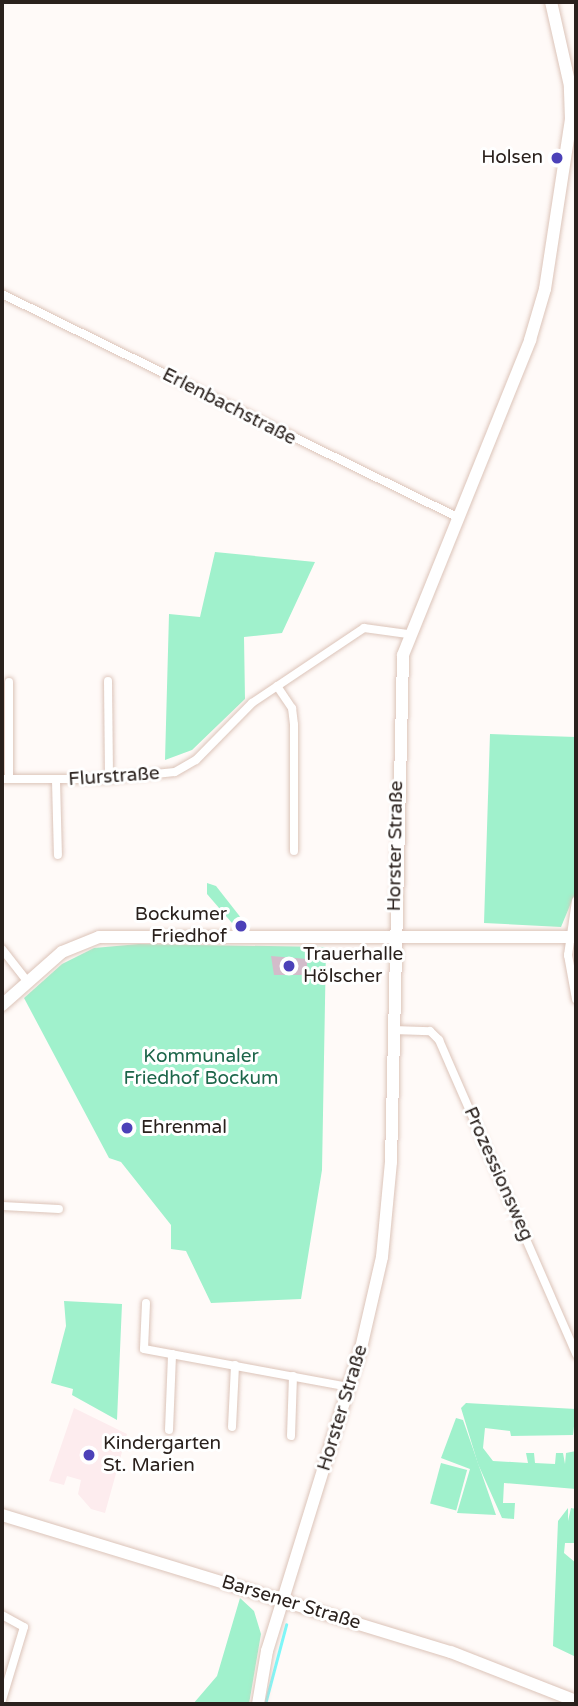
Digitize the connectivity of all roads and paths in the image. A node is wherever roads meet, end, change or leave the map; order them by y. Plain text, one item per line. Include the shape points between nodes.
1 (551, 2) edge
2 (2, 294) edge
3 (457, 517) junction
4 (408, 634) junction
5 (108, 681) dead end
6 (9, 682) dead end
7 (278, 686) junction
8 (5, 779) edge
9 (109, 779) junction
10 (56, 781) junction
11 (294, 851) dead end
12 (58, 855) dead end
13 (576, 901) edge
14 (394, 935) junction
15 (573, 937) edge
16 (2, 949) edge
17 (27, 981) junction
18 (576, 999) edge
19 (2, 1005) edge
20 (393, 1030) junction
21 (2, 1206) edge
22 (59, 1209) dead end
23 (146, 1303) dead end
24 (172, 1354) junction
25 (576, 1354) edge
26 (235, 1366) junction
27 (293, 1376) junction
28 (350, 1387) junction
29 (232, 1427) dead end
30 (169, 1430) dead end
31 (291, 1436) dead end
32 (2, 1515) edge
33 (284, 1601) junction
34 (2, 1615) edge
35 (2, 1700) edge
36 (576, 1701) edge
37 (258, 1704) edge

1 - 3 street, Horster Straße via 571,103 551,257 530,340
2 - 3 street, Erlenbachstraße
3 - 4 street, Horster Straße
4 - 7 street, Flurstraße via 364,628
4 - 14 street, Horster Straße via 400,677
5 - 9 street
6 - 8 street
7 - 9 street, Flurstraße via 252,702 197,760 175,772
7 - 11 street via 292,708 294,725
8 - 10 street, Flurstraße
9 - 10 street, Flurstraße
10 - 12 street
13 - 15 street
14 - 15 street
14 - 17 street via 99,937 62,952
14 - 20 street, Horster Straße
15 - 18 street via 570,983
16 - 17 street
17 - 19 street
20 - 25 street, Prozessionsweg via 430,1031 439,1040
20 - 28 street, Horster Straße via 387,1217 373,1301
21 - 22 street
23 - 24 street via 144,1349
24 - 26 street
24 - 30 street
26 - 27 street
26 - 29 street
27 - 28 street
27 - 31 street
28 - 33 street, Horster Straße
32 - 33 street, Barsener Straße
33 - 36 street, Barsener Straße via 489,1665
33 - 37 street, Horster Straße
34 - 35 street via 24,1627

